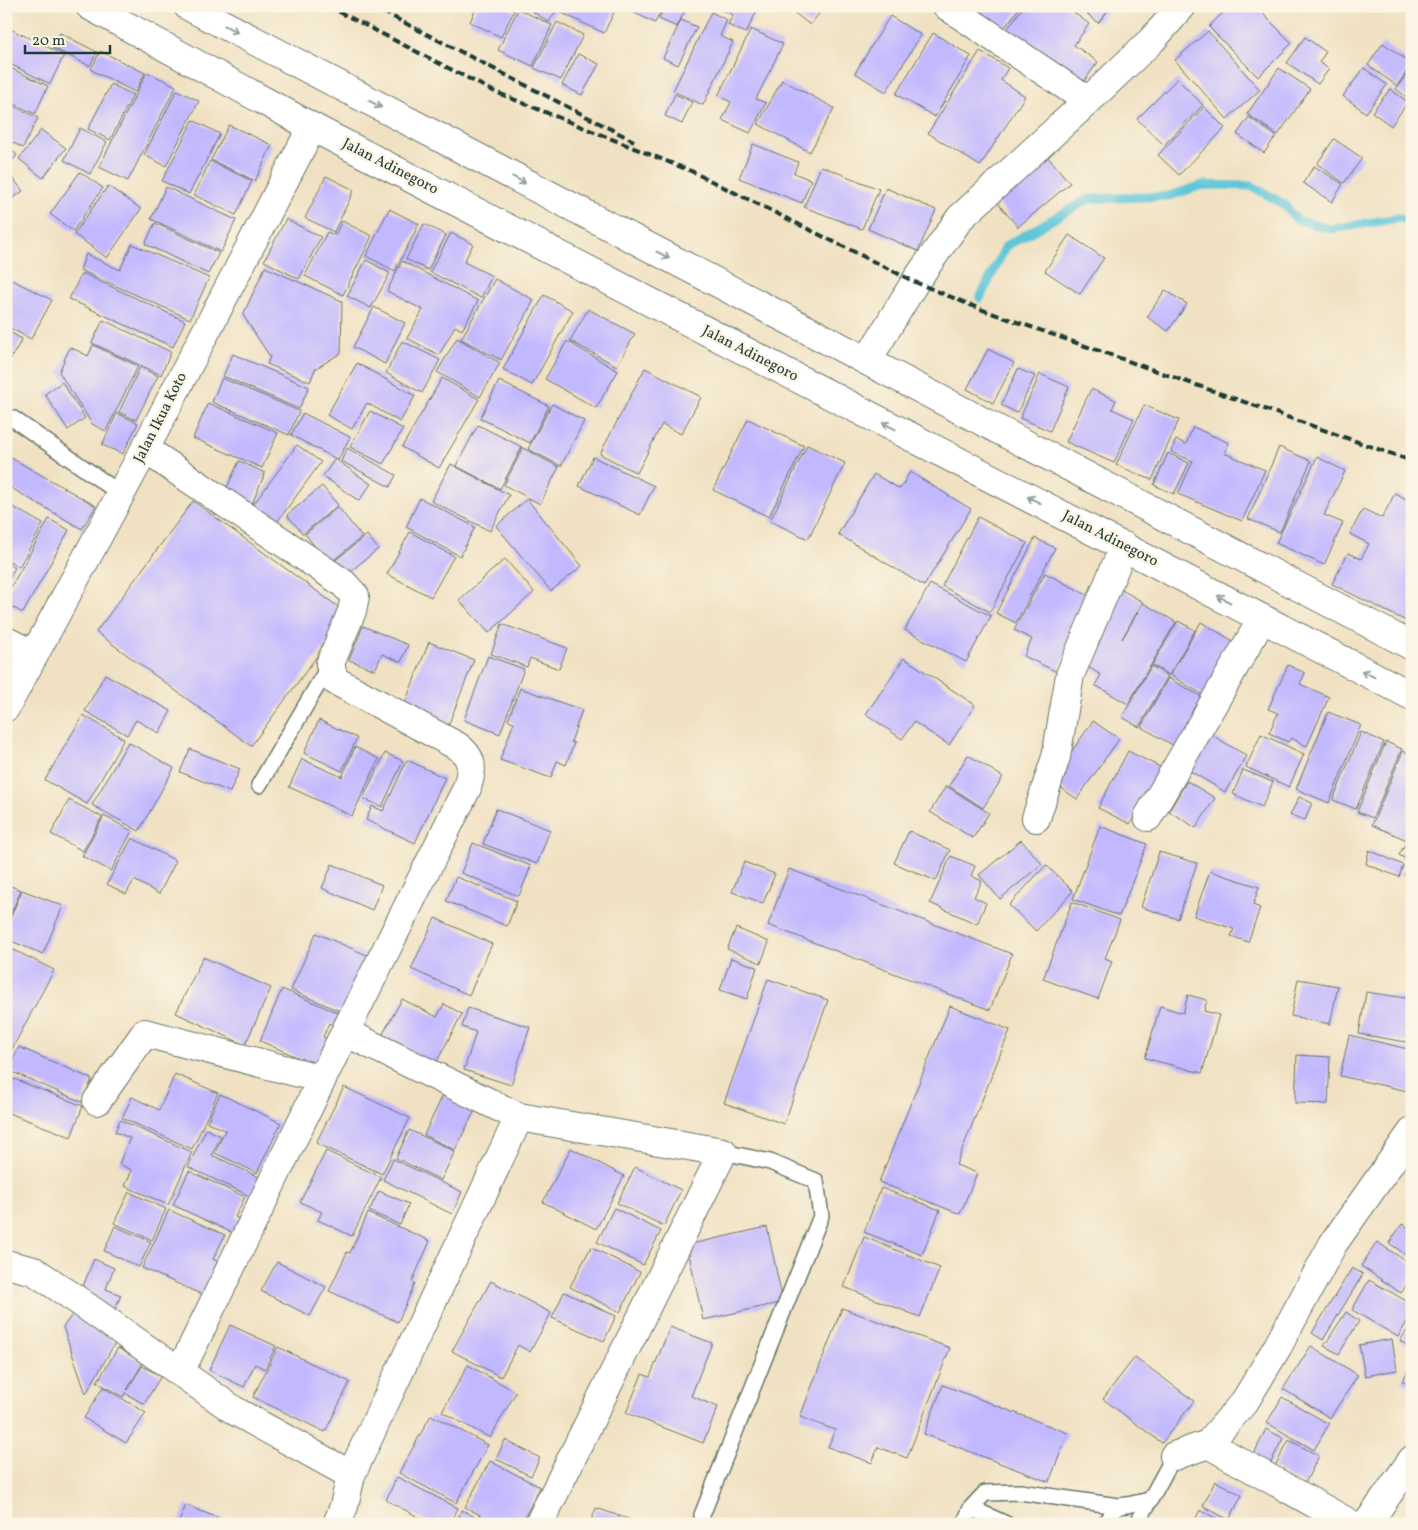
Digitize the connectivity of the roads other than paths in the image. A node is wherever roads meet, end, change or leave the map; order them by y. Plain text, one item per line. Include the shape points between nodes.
1 (90, 6) edge
2 (188, 6) edge
3 (947, 6) edge
4 (1182, 6) edge
5 (1088, 101) junction
6 (312, 127) junction
7 (866, 361) junction
8 (12, 418) dead end
9 (145, 449) junction
10 (121, 494) junction
11 (1124, 546) junction
12 (1262, 619) junction
13 (6, 641) edge
14 (1412, 646) edge
15 (34, 655) junction
16 (330, 664) junction
17 (1412, 696) edge
18 (6, 707) edge
19 (259, 785) dead end
20 (1148, 817) dead end
21 (1036, 818) dead end
22 (345, 1032) junction
23 (322, 1079) junction
24 (97, 1101) dead end
25 (519, 1117) junction
26 (1412, 1132) edge
27 (723, 1152) junction
28 (6, 1264) edge
29 (180, 1372) junction
30 (1208, 1444) junction
31 (1174, 1456) joint
32 (1412, 1460) edge
33 (351, 1475) junction
34 (1150, 1500) junction
35 (1118, 1506) junction
36 (971, 1508) junction
37 (338, 1524) edge
38 (539, 1524) edge
39 (702, 1524) edge
40 (964, 1524) edge
41 (1006, 1524) edge
42 (1104, 1524) edge
43 (1137, 1524) edge
44 (1351, 1524) edge
45 (1367, 1524) edge

1 - 6 main road, Jalan Adinegoro
2 -> 7 main road
3 - 5 main road
4 - 5 main road via 1152,40
5 - 7 main road via 960,218
6 - 9 main road, Jalan Ikua Koto
11 -> 6 main road, Jalan Adinegoro
7 - 14 main road
8 - 10 lane
9 - 10 main road, Jalan Ikua Koto
9 - 16 main road via 344,583 355,596
10 - 15 main road, Jalan Ikua Koto
12 -> 11 main road, Jalan Adinegoro
11 - 21 main road via 1070,675 1056,757
17 -> 12 main road, Jalan Adinegoro
12 - 20 main road
13 - 15 main road
15 - 18 main road, Jalan Ikua Koto
16 - 19 lane
16 - 22 main road via 334,680 463,750 472,770 467,788
22 - 23 main road
22 - 25 main road
23 - 24 main road via 146,1034
23 - 29 main road
25 - 27 main road
25 - 33 main road
26 - 30 main road via 1333,1244 1245,1401
27 - 38 main road
27 - 39 lane via 770,1162 816,1181 821,1216 702,1515
28 - 29 main road via 34,1271
29 - 33 main road via 236,1411
30 - 31 main road
30 - 44 main road
31 - 34 lane
32 - 45 main road
33 - 37 main road
34 - 35 lane
34 - 43 lane
35 - 36 lane via 1002,1492 985,1493
35 - 42 lane
36 - 40 lane
36 - 41 lane

